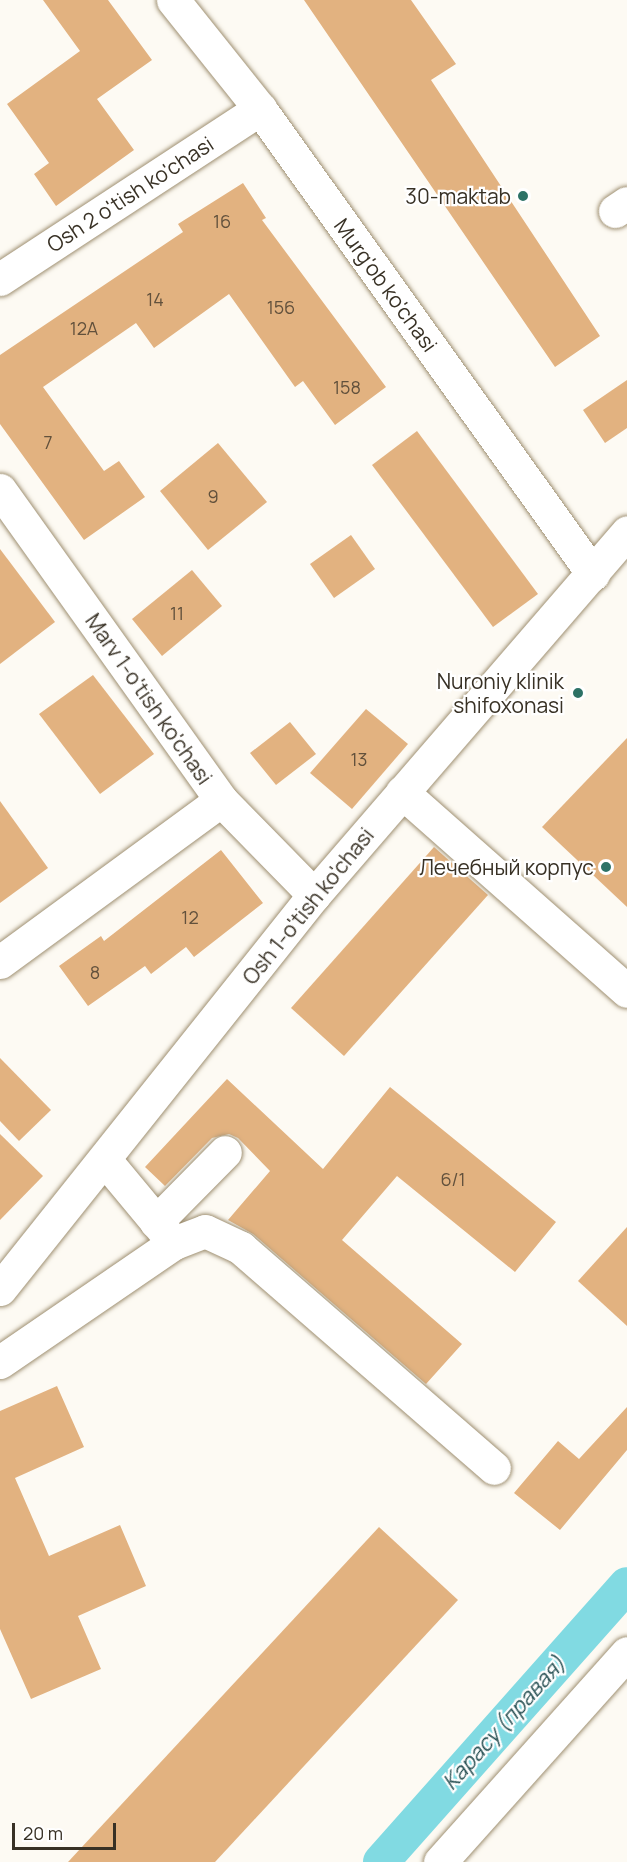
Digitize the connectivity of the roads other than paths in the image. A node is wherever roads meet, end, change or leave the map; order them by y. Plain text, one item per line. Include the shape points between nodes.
1 (173, 0) edge
2 (260, 109) junction
3 (0, 279) edge
4 (0, 490) edge
5 (627, 533) edge
6 (593, 574) junction
7 (402, 792) junction
8 (221, 800) junction
9 (314, 895) junction
10 (0, 962) edge
11 (627, 991) edge
12 (225, 1152) dead end
13 (106, 1161) junction
14 (165, 1233) junction
15 (0, 1289) edge
16 (0, 1362) edge
17 (494, 1467) dead end
18 (627, 1653) edge
19 (440, 1862) edge

1 - 2 street, Murg'ob ko'chasi
2 - 3 street, Osh 2 o'tish ko'chasi
2 - 6 street, Murg'ob ko'chasi
4 - 8 street, Marv 1-o'tish ko'chasi
5 - 6 street, Osh 1-o'tish ko'chasi
6 - 7 street, Osh 1-o'tish ko'chasi
7 - 9 street, Osh 1-o'tish ko'chasi
7 - 11 street
8 - 9 street, Marv 1-o'tish ko'chasi
8 - 10 street
9 - 13 street, Osh 1-o'tish ko'chasi
12 - 14 street
13 - 14 street
13 - 15 street, Osh 1-o'tish ko'chasi
14 - 16 street
14 - 17 street via 205,1232 241,1248
18 - 19 street

